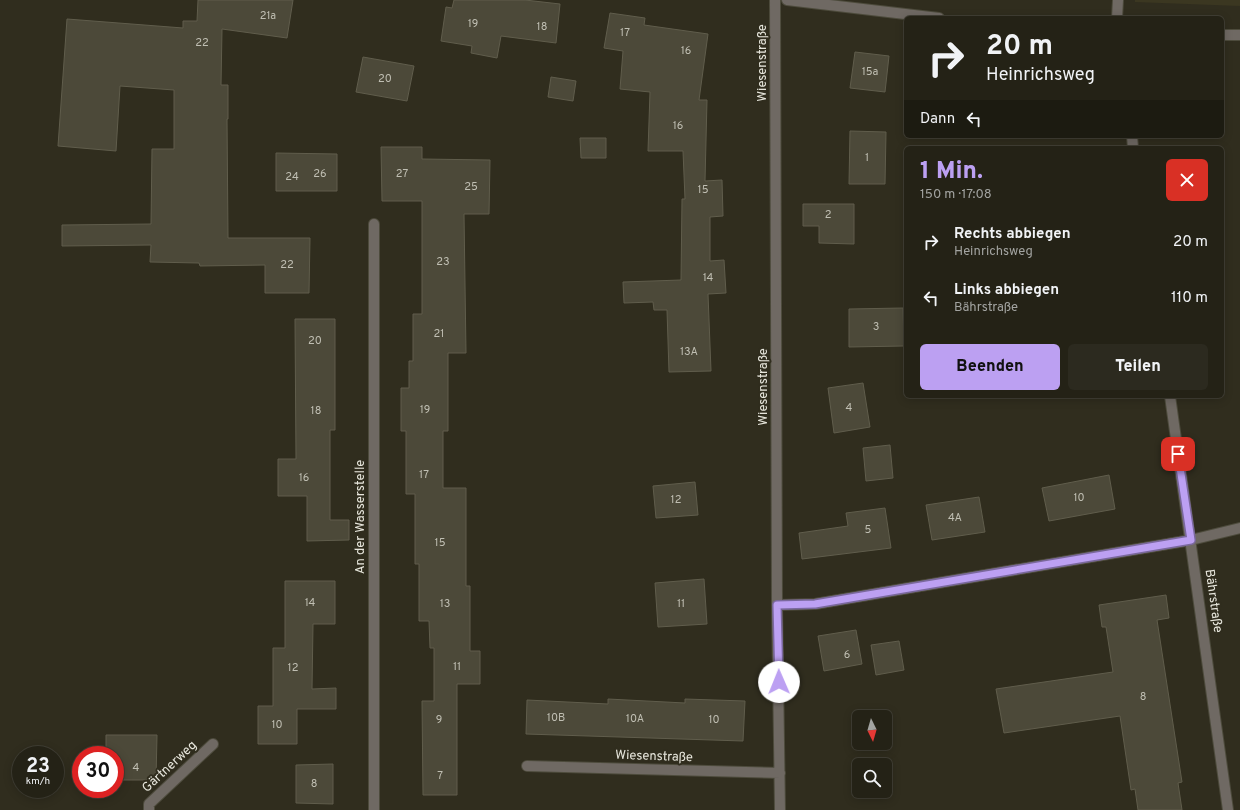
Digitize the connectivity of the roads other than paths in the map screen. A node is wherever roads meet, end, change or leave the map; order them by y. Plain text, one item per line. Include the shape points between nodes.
1 (775, 0) edge
2 (787, 0) edge
3 (1118, 0) edge
4 (922, 16) edge
5 (1117, 16) edge
6 (1224, 35) edge
7 (1240, 35) edge
8 (374, 224) dead end
9 (1170, 398) edge
10 (1240, 528) edge
11 (1191, 540) junction
12 (777, 605) junction
13 (213, 744) dead end
14 (527, 766) dead end
15 (780, 773) junction
16 (149, 810) edge
17 (374, 810) edge
18 (780, 810) edge
19 (1228, 810) edge

1 - 12 street, Wiesenstraße
2 - 4 street
3 - 5 street
6 - 7 street
8 - 17 street, An der Wasserstelle
9 - 11 street, Bährstraße
10 - 11 street
11 - 12 street via 815,604
11 - 19 street, Bährstraße
12 - 15 street, Wiesenstraße
13 - 16 street, Gärtnerweg via 149,804
14 - 15 street, Wiesenstraße
15 - 18 street, Wiesenstraße

